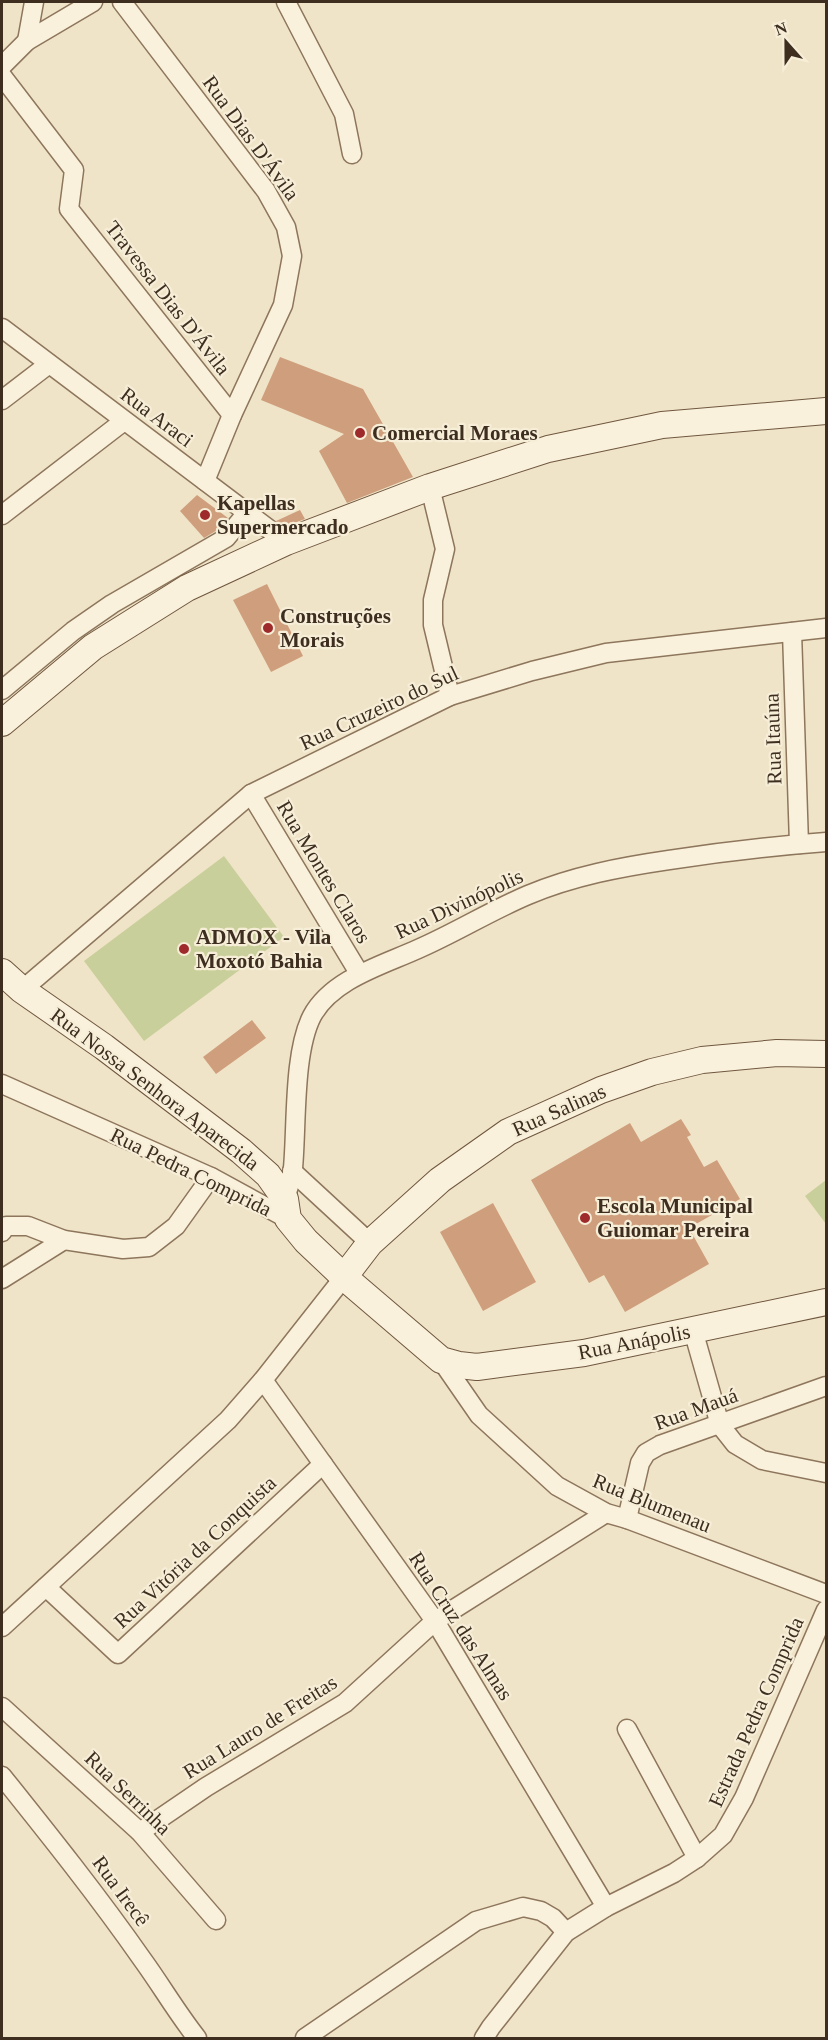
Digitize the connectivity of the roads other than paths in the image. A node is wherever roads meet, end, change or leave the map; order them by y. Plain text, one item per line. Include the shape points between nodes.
1 (34, 2) edge
2 (93, 2) edge
3 (122, 2) edge
4 (286, 2) edge
5 (27, 41) junction
6 (2, 66) edge
7 (2, 76) edge
8 (352, 154) dead end
9 (2, 328) edge
10 (49, 364) junction
11 (2, 400) edge
12 (826, 411) edge
13 (232, 415) junction
14 (124, 421) junction
15 (205, 481) junction
16 (430, 487) junction
17 (246, 511) junction
18 (2, 515) edge
19 (286, 542) junction
20 (826, 628) edge
21 (792, 632) junction
22 (2, 690) edge
23 (450, 696) junction
24 (2, 723) edge
25 (251, 794) junction
26 (826, 842) edge
27 (799, 844) junction
28 (2, 972) edge
29 (359, 974) junction
30 (22, 990) junction
31 (826, 1054) edge
32 (2, 1084) edge
33 (292, 1171) junction
34 (212, 1178) junction
35 (286, 1209) junction
36 (2, 1232) edge
37 (64, 1240) junction
38 (370, 1243) junction
39 (344, 1277) junction
40 (2, 1278) edge
41 (826, 1302) edge
42 (693, 1330) junction
43 (441, 1359) junction
44 (263, 1380) junction
45 (826, 1386) edge
46 (720, 1425) junction
47 (323, 1464) junction
48 (826, 1473) edge
49 (606, 1513) junction
50 (627, 1519) junction
51 (46, 1587) junction
52 (826, 1594) edge
53 (826, 1610) edge
54 (435, 1621) junction
55 (2, 1627) edge
56 (2, 1707) edge
57 (627, 1729) dead end
58 (2, 1776) edge
59 (140, 1832) junction
60 (697, 1858) junction
61 (606, 1907) junction
62 (216, 1920) dead end
63 (566, 1932) junction
64 (189, 2036) edge
65 (305, 2038) edge
66 (484, 2038) edge

1 - 5 street
2 - 5 street
3 - 13 street, Rua Dias D'Ávila via 266,192 286,227 292,256 283,305
4 - 8 street via 344,114
5 - 6 street
7 - 13 street, Travessa Dias D'Ávila via 74,171 69,210
9 - 10 street, Rua Araci
10 - 11 street
10 - 14 street, Rua Araci
12 - 16 street via 662,425 613,434 548,449
13 - 15 street, Rua Dias D'Ávila
14 - 15 street, Rua Araci
14 - 18 street
15 - 17 street, Rua Araci
16 - 19 street
16 - 23 street via 445,549 433,600 433,625
17 - 19 street, Rua Araci
17 - 22 street via 226,538 112,604
19 - 24 street via 187,588 102,641
20 - 21 street, Rua Cruzeiro do Sul
21 - 23 street, Rua Cruzeiro do Sul via 606,653
21 - 27 street, Rua Itaúna
23 - 25 street, Rua Cruzeiro do Sul
25 - 29 street, Rua Montes Claros
25 - 30 street, Rua Cruzeiro do Sul
26 - 27 street, Rua Divinópolis
27 - 29 street, Rua Divinópolis via 617,868 568,882 528,895
28 - 30 street, Rua Nossa Senhora Aparecida
29 - 33 street, Rua Divinópolis via 331,993 313,1014 304,1037
30 - 35 street, Rua Nossa Senhora Aparecida via 241,1151 268,1175
31 - 38 street, Rua Salinas via 777,1053 702,1060 601,1090 508,1132 440,1180
32 - 34 street, Rua Pedra Comprida
33 - 35 street, Rua Divinópolis
33 - 38 street
34 - 35 street, Rua Pedra Comprida
34 - 37 street via 176,1227 149,1247 123,1250
35 - 39 street, Rua Pedra Comprida via 306,1241
36 - 37 street via 6,1226 28,1226
37 - 40 street
38 - 39 street, Rua Salinas
39 - 43 street, Rua Pedra Comprida
39 - 44 street
41 - 42 street, Rua Anápolis
42 - 43 street, Rua Anápolis via 584,1353 477,1367
42 - 46 street
43 - 49 street, Rua Blumenau via 479,1415 557,1486
44 - 47 street, Rua Cruz das Almas
44 - 51 street via 228,1420
45 - 46 street, Rua Mauá
46 - 48 street via 735,1444 762,1460
46 - 50 street, Rua Mauá via 646,1453
47 - 51 street, Rua Vitória da Conquista via 118,1654
47 - 54 street, Rua Cruz das Almas
49 - 50 street, Rua Blumenau
49 - 54 street, Rua Lauro de Freitas
50 - 52 street, Rua Blumenau
51 - 55 street
53 - 60 street, Estrada Pedra Comprida via 744,1798 723,1835
54 - 59 street, Rua Lauro de Freitas via 345,1703
54 - 61 street, Rua Cruz das Almas
56 - 59 street, Rua Serrinha
57 - 60 street
58 - 64 street, Rua Irecê via 144,1960
59 - 62 street, Rua Serrinha
60 - 61 street, Estrada Pedra Comprida via 674,1874
61 - 63 street, Estrada Pedra Comprida
63 - 65 street via 542,1911 523,1907 476,1921
63 - 66 street, Estrada Pedra Comprida

